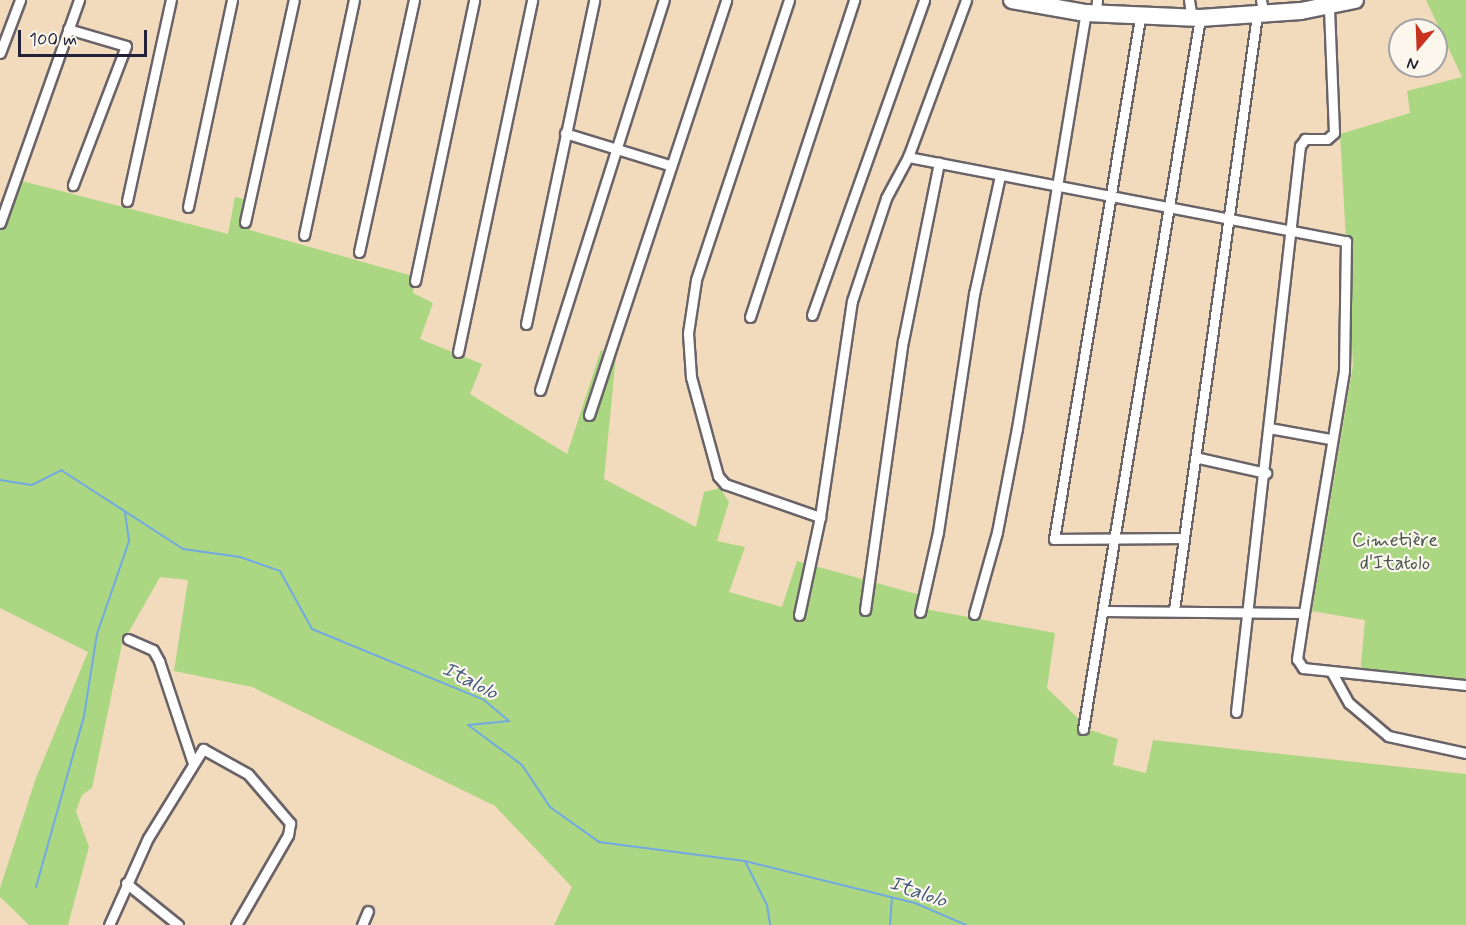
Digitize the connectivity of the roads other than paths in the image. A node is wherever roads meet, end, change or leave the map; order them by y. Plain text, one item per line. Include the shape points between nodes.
1 (20, 0) edge
2 (79, 0) edge
3 (171, 0) edge
4 (232, 0) edge
5 (294, 0) edge
6 (354, 0) edge
7 (414, 0) edge
8 (474, 0) edge
9 (532, 0) edge
10 (594, 0) edge
11 (664, 0) edge
12 (726, 0) edge
13 (789, 0) edge
14 (855, 0) edge
15 (924, 0) edge
16 (966, 0) edge
17 (1012, 0) edge
18 (1189, 0) edge
19 (1355, 0) edge
20 (1032, 2) edge
21 (1329, 6) junction
22 (1093, 9) edge
23 (1261, 10) edge
24 (1140, 18) junction
25 (1196, 18) junction
26 (68, 29) junction
27 (0, 53) edge
28 (565, 133) junction
29 (613, 147) junction
30 (908, 157) junction
31 (939, 164) junction
32 (669, 165) junction
33 (1000, 177) junction
34 (73, 185) dead end
35 (1053, 185) junction
36 (1111, 195) junction
37 (127, 201) dead end
38 (188, 207) dead end
39 (1172, 208) junction
40 (1231, 217) junction
41 (245, 222) dead end
42 (0, 223) edge
43 (1293, 227) junction
44 (304, 235) dead end
45 (359, 252) dead end
46 (415, 281) dead end
47 (812, 315) dead end
48 (750, 317) dead end
49 (526, 324) dead end
50 (458, 352) dead end
51 (540, 390) dead end
52 (589, 415) dead end
53 (1269, 428) junction
54 (1330, 439) junction
55 (1198, 458) junction
56 (1266, 473) junction
57 (820, 517) junction
58 (1184, 538) junction
59 (1114, 542) junction
60 (865, 610) dead end
61 (1173, 610) junction
62 (1104, 611) junction
63 (1243, 611) junction
64 (920, 612) dead end
65 (1304, 613) junction
66 (974, 614) dead end
67 (799, 615) dead end
68 (128, 639) dead end
69 (1331, 671) junction
70 (1466, 685) edge
71 (1236, 712) dead end
72 (1083, 729) dead end
73 (1466, 753) edge
74 (193, 763) junction
75 (126, 883) junction
76 (368, 911) dead end
77 (109, 925) edge
78 (178, 925) edge
79 (236, 925) edge
80 (362, 925) edge

1 - 27 street
2 - 26 street
3 - 37 street
4 - 38 street
5 - 41 street
6 - 44 street
7 - 45 street
8 - 46 street
9 - 50 street
10 - 28 street
11 - 29 street
12 - 32 street
13 - 57 street via 696,280 688,333 691,378 718,476 725,484
14 - 48 street
15 - 47 street via 852,189
16 - 30 street
17 - 20 highway
18 - 25 street
19 - 21 highway
20 - 22 highway
21 - 23 highway
21 - 43 street via 1334,133 1327,139 1302,142
22 - 24 highway
22 - 35 street
23 - 25 highway
23 - 40 street
24 - 25 highway
24 - 36 street
25 - 39 street
26 - 34 street via 126,46
26 - 42 street
28 - 29 street
28 - 49 street
29 - 32 street
29 - 51 street
30 - 31 street
30 - 57 street via 886,198 852,301
31 - 33 street
31 - 60 street via 903,341
32 - 52 street
33 - 35 street
33 - 64 street via 974,294 938,532
35 - 36 street
35 - 66 street via 1017,429 997,532
36 - 39 street
36 - 59 street via 1054,539
39 - 40 street
39 - 59 street
40 - 43 street
40 - 55 street
43 - 53 street
43 - 54 street via 1343,238 1350,252 1344,371
53 - 54 street
53 - 56 street
54 - 65 street
55 - 56 street
55 - 58 street
56 - 63 street
57 - 67 street
58 - 59 street
58 - 61 street
59 - 62 street
61 - 62 street
61 - 63 street
62 - 72 street
63 - 65 street
63 - 71 street
65 - 69 street via 1298,665
68 - 74 street via 153,650 159,661
69 - 70 street
69 - 73 street via 1349,703 1388,735
74 - 75 street
74 - 79 street via 203,749 225,759 267,791 290,823 288,835
75 - 77 street
75 - 78 street
76 - 80 street

